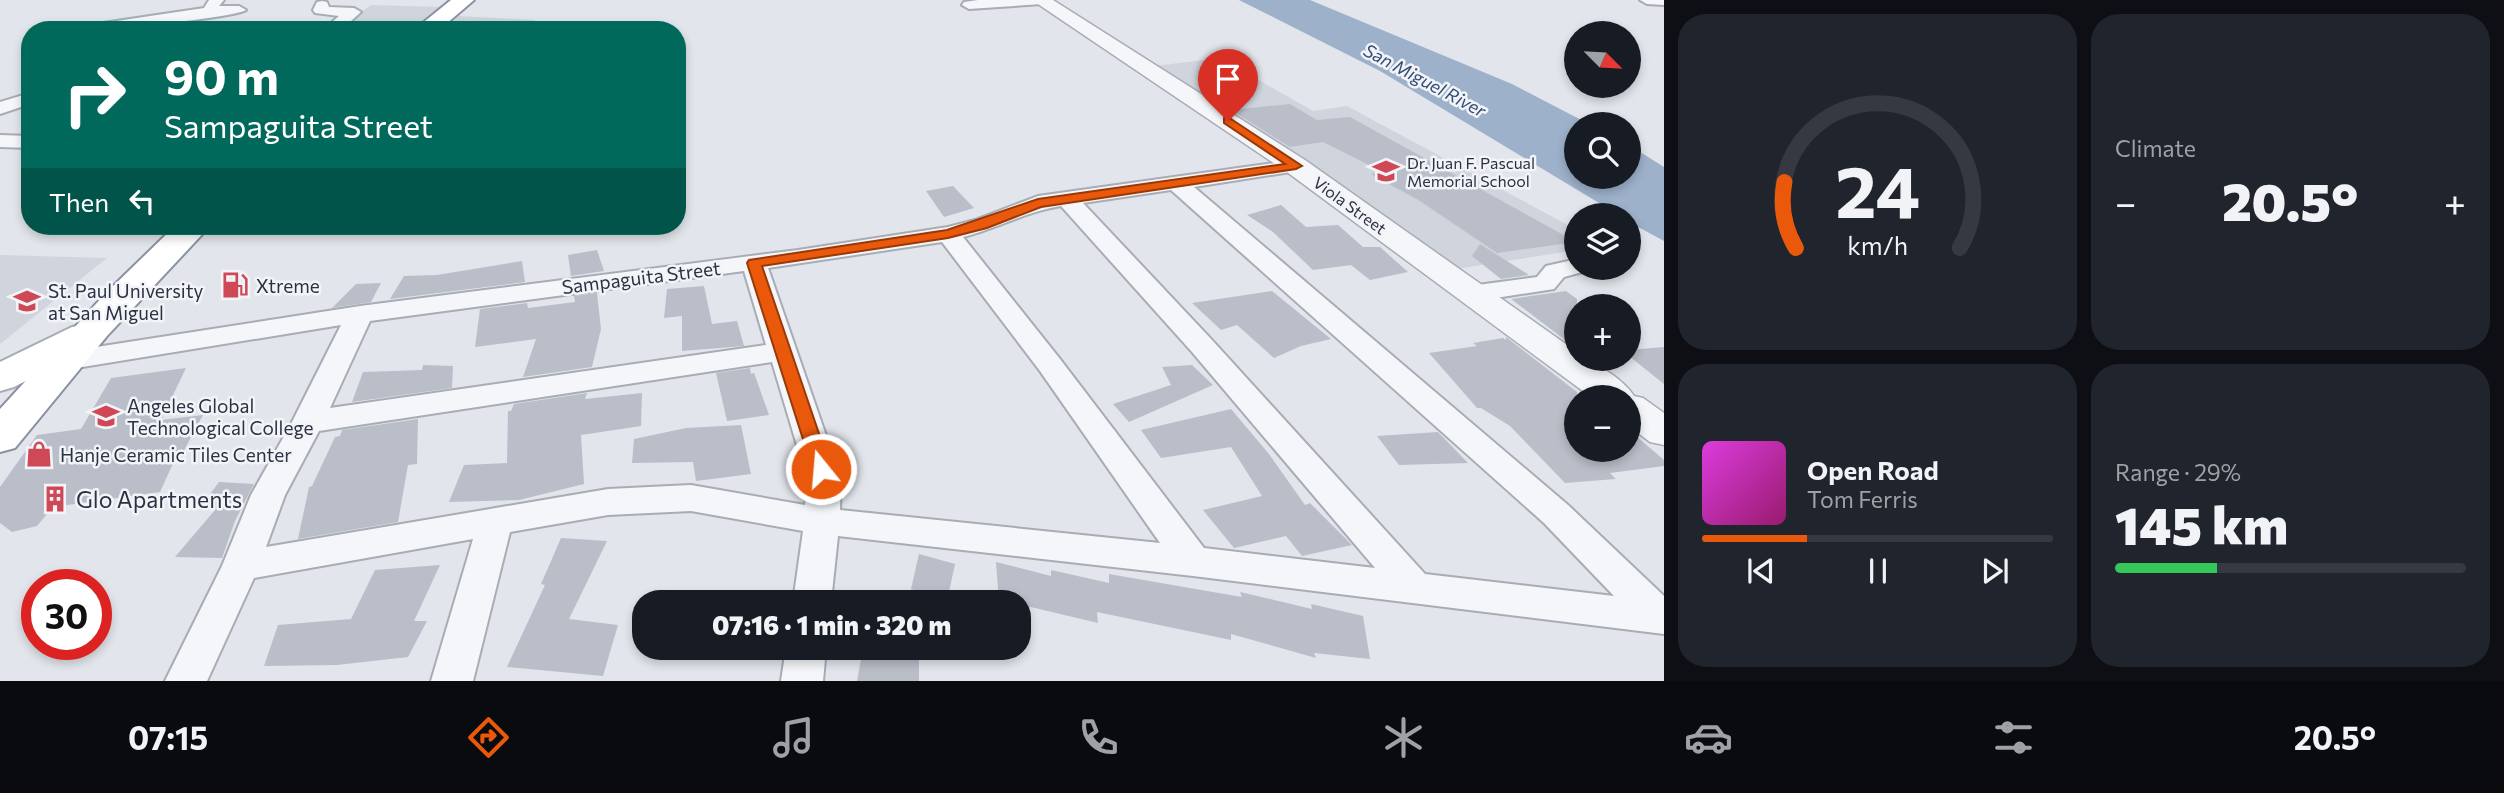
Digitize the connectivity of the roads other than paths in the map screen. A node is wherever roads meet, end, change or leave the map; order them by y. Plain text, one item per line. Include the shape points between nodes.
1 (464, 0) edge
2 (1041, 0) edge
3 (1647, 0) edge
4 (1664, 1) edge
5 (322, 5) dead end
6 (969, 5) dead end
7 (216, 6) edge
8 (240, 10) dead end
9 (139, 21) edge
10 (342, 21) edge
11 (437, 21) edge
12 (21, 101) edge
13 (0, 108) edge
14 (0, 141) edge
15 (21, 142) edge
16 (1296, 166) junction
17 (1178, 185) junction
18 (1067, 200) junction
19 (948, 234) junction
20 (184, 235) edge
21 (754, 263) junction
22 (1564, 269) edge
23 (1470, 294) junction
24 (360, 314) junction
25 (75, 348) junction
26 (784, 351) junction
27 (0, 378) edge
28 (1599, 385) edge
29 (1641, 416) edge
30 (308, 422) junction
31 (1664, 432) edge
32 (0, 437) edge
33 (496, 520) junction
34 (822, 522) junction
35 (1193, 561) junction
36 (241, 566) junction
37 (1416, 589) junction
38 (814, 590) edge
39 (1663, 618) edge
40 (805, 660) edge
41 (186, 681) edge
42 (452, 681) edge
43 (802, 681) edge

1 - 11 main road
2 - 6 street
2 - 16 street, Viola Street
3 - 4 street
5 - 10 street via 323,11 354,12
7 - 8 street
7 - 9 street
12 - 13 street
14 - 15 street
16 - 17 street, Sampaguita Street
16 - 23 street, Viola Street
17 - 18 street, Sampaguita Street
17 - 39 street via 1546,505
18 - 19 street, Sampaguita Street via 1031,205
18 - 37 street
19 - 21 street, Sampaguita Street
19 - 35 street
20 - 25 main road
21 - 24 street, Sampaguita Street
21 - 26 street
22 - 23 street via 1555,271 1545,284
23 - 28 street, Viola Street
24 - 25 street, Sampaguita Street
24 - 30 street
25 - 27 main road
25 - 32 main road
26 - 30 street
26 - 34 street via 824,479
29 - 31 street
30 - 36 street via 268,495
33 - 34 street via 608,502 691,498
33 - 36 street
33 - 42 street
34 - 35 street
34 - 38 street
35 - 37 street
36 - 41 street
37 - 39 street
40 - 43 street

